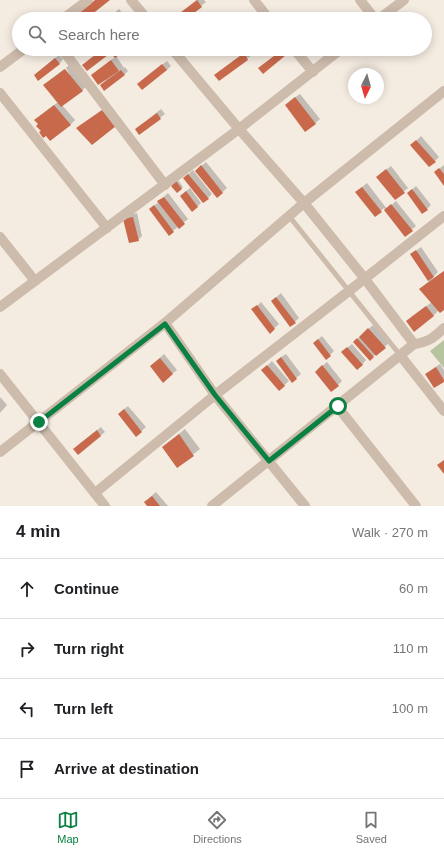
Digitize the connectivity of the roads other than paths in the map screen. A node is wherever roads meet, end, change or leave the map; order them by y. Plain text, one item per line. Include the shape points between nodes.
1 (88, 0) edge
2 (131, 0) edge
3 (254, 0) edge
4 (360, 0) edge
5 (404, 0) edge
6 (72, 12) edge
7 (141, 12) edge
8 (264, 12) edge
9 (369, 12) edge
10 (388, 12) edge
11 (15, 56) edge
12 (67, 56) edge
13 (178, 56) edge
14 (300, 56) edge
15 (332, 56) edge
16 (0, 67) edge
17 (313, 72) junction
18 (444, 91) edge
19 (0, 92) edge
20 (239, 129) junction
21 (165, 185) junction
22 (304, 203) junction
23 (290, 216) junction
24 (444, 216) edge
25 (107, 228) junction
26 (0, 237) edge
27 (365, 279) junction
28 (35, 281) junction
29 (349, 291) junction
30 (0, 307) edge
31 (165, 324) junction
32 (444, 328) edge
33 (414, 344) junction
34 (400, 355) junction
35 (0, 374) edge
36 (215, 395) junction
37 (338, 406) junction
38 (444, 411) edge
39 (39, 422) junction
40 (0, 452) edge
41 (269, 461) junction
42 (95, 493) junction
43 (105, 506) edge
44 (212, 506) edge
45 (305, 506) edge
46 (416, 506) edge

1 - 6 street
2 - 7 street
3 - 8 street
4 - 9 street
5 - 10 street
11 - 16 street
12 - 21 street
13 - 20 street
14 - 17 street
15 - 17 street
17 - 20 street
18 - 22 street
19 - 25 street
20 - 21 street
20 - 22 street
21 - 25 street
22 - 23 street
22 - 27 street
23 - 29 lane
23 - 31 street
24 - 27 street
25 - 28 street
26 - 28 street
27 - 29 street
27 - 33 street
28 - 30 street
29 - 34 lane
29 - 36 street
31 - 36 street
31 - 39 street
32 - 33 street via 430,341
33 - 34 street
34 - 37 street
34 - 38 street
35 - 39 street
36 - 41 street
36 - 42 street
37 - 41 street
37 - 46 street
39 - 40 street
39 - 42 street
41 - 44 street
41 - 45 street
42 - 43 street

